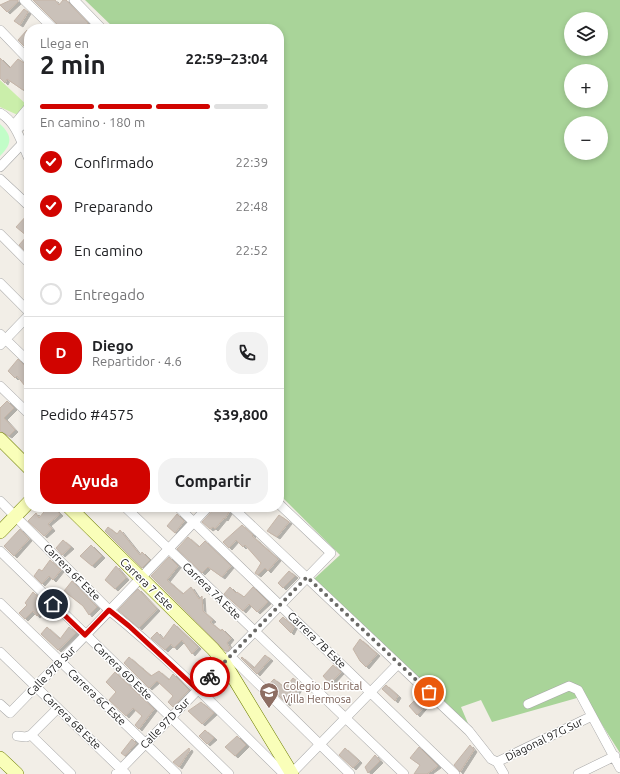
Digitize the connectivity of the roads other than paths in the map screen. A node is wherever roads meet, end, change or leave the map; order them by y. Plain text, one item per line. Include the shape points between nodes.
1 (24, 0) edge
2 (74, 0) edge
3 (49, 24) edge
4 (97, 24) edge
5 (0, 30) edge
6 (24, 55) edge
7 (0, 114) edge
8 (24, 114) edge
9 (24, 123) edge
10 (15, 128) junction
11 (22, 144) junction
12 (24, 148) edge
13 (0, 167) edge
14 (0, 179) edge
15 (24, 201) edge
16 (0, 234) edge
17 (24, 258) edge
18 (0, 283) edge
19 (24, 307) edge
20 (24, 319) edge
21 (2, 339) edge
22 (24, 358) edge
23 (0, 386) edge
24 (24, 409) edge
25 (0, 439) edge
26 (24, 463) edge
27 (0, 501) edge
28 (24, 507) edge
29 (284, 509) edge
30 (74, 512) edge
31 (130, 512) edge
32 (183, 512) edge
33 (203, 512) edge
34 (237, 512) edge
35 (15, 516) junction
36 (194, 522) junction
37 (0, 532) edge
38 (169, 549) junction
39 (0, 551) edge
40 (307, 577) junction
41 (141, 580) junction
42 (0, 602) edge
43 (280, 605) junction
44 (109, 610) junction
45 (255, 631) junction
46 (85, 635) junction
47 (0, 652) edge
48 (227, 659) junction
49 (60, 661) junction
50 (398, 664) junction
51 (35, 687) junction
52 (198, 690) junction
53 (370, 692) junction
54 (0, 704) edge
55 (528, 704) dead end
56 (58, 708) junction
57 (592, 716) junction
58 (171, 718) junction
59 (345, 718) junction
60 (31, 735) junction
61 (17, 736) dead end
62 (146, 743) junction
63 (320, 744) junction
64 (615, 756) junction
65 (0, 758) edge
66 (497, 762) junction
67 (620, 768) edge
68 (121, 772) edge
69 (17, 774) edge
70 (71, 774) edge
71 (177, 774) edge
72 (229, 774) edge
73 (289, 774) edge
74 (350, 774) edge
75 (404, 774) edge
76 (455, 774) edge
77 (504, 774) edge
78 (578, 774) edge

1 - 3 street
2 - 4 street
5 - 6 street
7 - 10 street via 9,119
8 - 10 street
9 - 10 street
10 - 11 street
11 - 12 street
11 - 13 street
14 - 15 street
16 - 17 street
18 - 19 street
20 - 21 street
21 - 22 street
23 - 24 street
25 - 26 street
27 - 35 street, Carrera 6F Este
28 - 35 street
29 - 40 street, Calle 97D Sur via 331,552
30 - 41 street, Carrera 7 Este
31 - 38 street, Carrera 7A Este
32 - 36 street, Carrera 7B Este
33 - 36 street, Calle 97B Sur
34 - 40 street
35 - 37 street
35 - 44 street, Carrera 6F Este
36 - 38 street, Calle 97B Sur
36 - 43 street, Carrera 7B Este
38 - 41 street, Calle 97B Sur
38 - 45 street, Carrera 7A Este
39 - 46 street, Carrera 6D Este
40 - 43 street, Calle 97D Sur
40 - 50 street
41 - 44 street, Calle 97B Sur
41 - 48 street, Carrera 7 Este
42 - 49 street, Carrera 6C Este
43 - 45 street, Calle 97D Sur
43 - 53 street, Carrera 7B Este
44 - 46 street, Calle 97B Sur
44 - 52 street, Carrera 6F Este
45 - 48 street, Calle 97D Sur
45 - 59 street, Carrera 7A Este
46 - 49 street, Calle 97B Sur
46 - 58 street, Carrera 6D Este
47 - 51 street, Carrera 6B Este
48 - 52 street, Calle 97D Sur
48 - 63 street, Carrera 7 Este
48 - 73 street
49 - 51 street, Calle 97B Sur
49 - 62 street, Carrera 6C Este
50 - 53 street
50 - 66 street via 470,731 490,759
51 - 54 street, Calle 97B Sur via 10,713
51 - 56 street, Carrera 6B Este
52 - 58 street, Calle 97D Sur
52 - 73 street, Carrera 6F Este
53 - 59 street
53 - 76 street, Carrera 7B Este
55 - 57 street via 569,686 578,690
56 - 60 street
56 - 68 street, Carrera 6B Este
57 - 64 street
57 - 66 street, Diagonal 97G Sur
58 - 62 street, Calle 97D Sur
58 - 72 street, Carrera 6D Este
59 - 63 street
59 - 75 street, Carrera 7A Este
60 - 61 street
60 - 70 street
62 - 68 street, Calle 97D Sur
62 - 71 street, Carrera 6C Este
63 - 73 street
63 - 74 street, Carrera 7 Este
64 - 67 street
64 - 78 street
65 - 69 street
66 - 77 street

